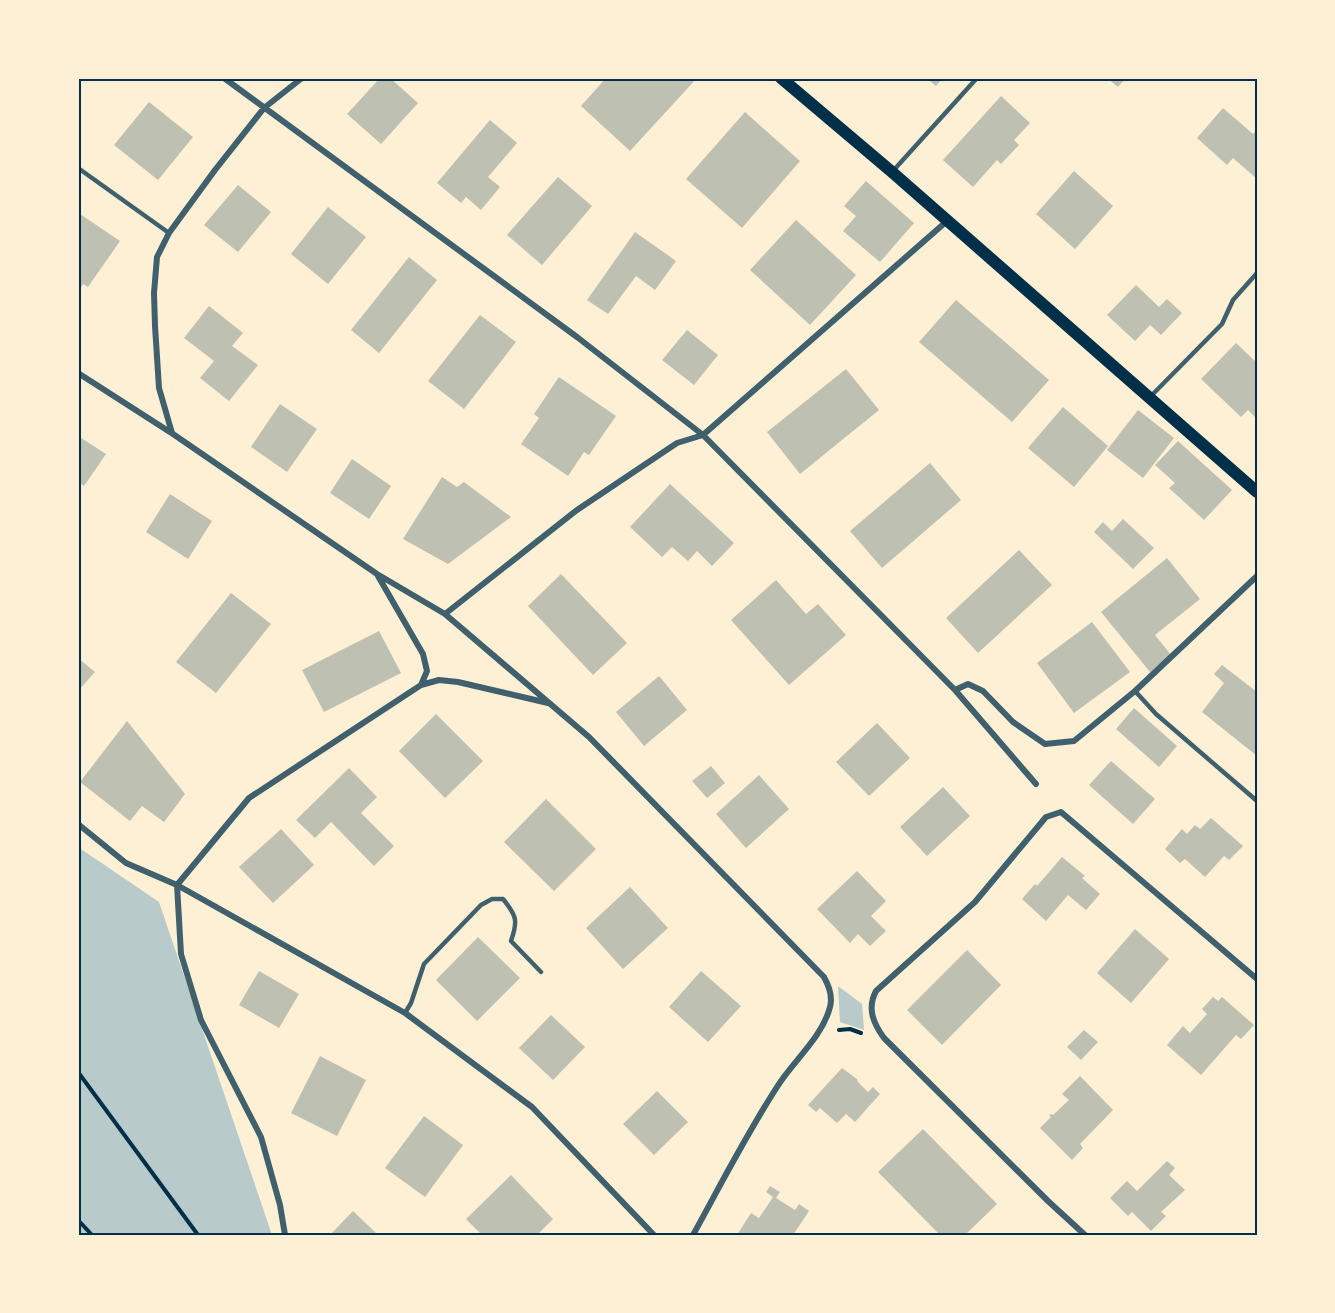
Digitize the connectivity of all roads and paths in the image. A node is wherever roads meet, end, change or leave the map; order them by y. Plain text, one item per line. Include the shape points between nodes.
1 (224, 78) edge
2 (302, 78) edge
3 (781, 78) edge
4 (977, 78) edge
5 (264, 108) junction
6 (78, 168) edge
7 (892, 172) junction
8 (948, 220) junction
9 (169, 233) junction
10 (1257, 273) edge
11 (78, 373) edge
12 (1150, 397) junction
13 (172, 434) junction
14 (702, 435) junction
15 (1257, 492) edge
16 (377, 574) junction
17 (1257, 576) edge
18 (445, 614) junction
19 (421, 685) junction
20 (955, 690) junction
21 (1135, 691) junction
22 (550, 703) junction
23 (1036, 784) dead end
24 (1257, 801) edge
25 (78, 824) edge
26 (177, 885) junction
27 (541, 972) dead end
28 (1257, 979) edge
29 (405, 1013) junction
30 (820, 1029) junction
31 (884, 1038) junction
32 (78, 1072) edge
33 (78, 1220) edge
34 (92, 1235) edge
35 (198, 1235) edge
36 (285, 1235) edge
37 (654, 1235) edge
38 (693, 1235) edge
39 (1085, 1235) edge

1 - 5 street
2 - 5 street
3 - 7 main road
4 - 7 lane
5 - 9 street
5 - 14 street
6 - 9 lane
7 - 8 main road
8 - 12 main road
8 - 14 street
9 - 13 street via 157,257 154,304 159,388
10 - 12 lane via 1233,300 1222,324
11 - 13 street
12 - 15 main road
13 - 16 street
14 - 18 street via 677,443 577,510
14 - 20 street
16 - 18 street
16 - 19 street via 423,654 427,671
17 - 21 street
18 - 22 street
19 - 22 street via 439,680 458,682
19 - 26 street via 249,798
20 - 21 street via 968,684 983,691 1013,722 1045,744 1074,741
20 - 23 street
21 - 24 lane via 1156,714
22 - 30 street via 589,737 824,977 831,997
25 - 26 street via 126,863
26 - 29 street
26 - 36 street via 181,954 201,1020 261,1137
27 - 29 lane via 511,941 517,925 512,910 502,899 492,899 481,905 424,964
28 - 31 street via 1061,812 1046,817 975,902 882,983 871,999 873,1018
29 - 37 street via 532,1107
30 - 31 path via 850,1029
30 - 38 street via 777,1086
31 - 39 street
32 - 35 path
33 - 34 path

